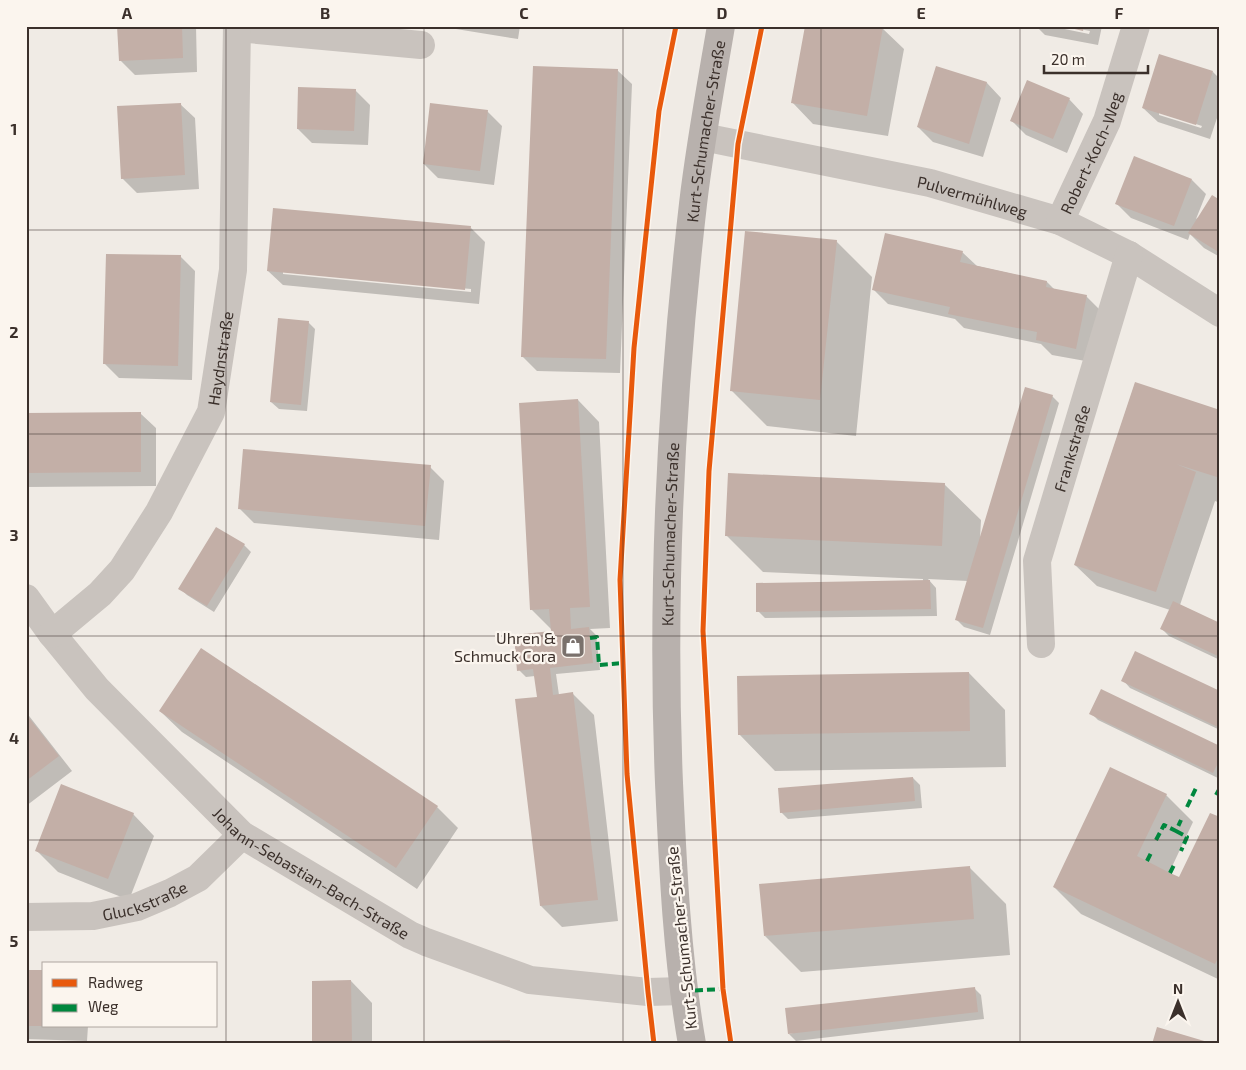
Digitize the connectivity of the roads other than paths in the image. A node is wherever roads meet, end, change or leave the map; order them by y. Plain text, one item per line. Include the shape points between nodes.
1 (721, 26) edge
2 (1136, 26) edge
3 (237, 27) edge
4 (421, 45) dead end
5 (703, 137) junction
6 (1060, 221) junction
7 (1129, 255) junction
8 (1220, 312) edge
9 (26, 598) edge
10 (52, 634) junction
11 (1041, 644) dead end
12 (242, 834) junction
13 (26, 917) edge
14 (683, 990) junction
15 (692, 1044) edge

1 - 5 main road, Kurt-Schumacher-Straße
2 - 6 street, Robert-Koch-Weg via 1107,121
3 - 4 street, Haydnstraße
3 - 10 street, Haydnstraße via 233,270 211,412 159,512 122,570 100,594
5 - 6 street, Pulvermühlweg via 930,183
5 - 14 main road, Kurt-Schumacher-Straße via 693,202 677,368 666,629 672,853
6 - 7 street, Pulvermühlweg
7 - 8 street, Pulvermühlweg
7 - 11 street, Frankstraße via 1037,561
9 - 10 street, Johann-Sebastian-Bach-Straße
10 - 12 street, Johann-Sebastian-Bach-Straße via 97,689
12 - 13 street, Gluckstraße via 198,878 137,907 93,916
12 - 14 street, Johann-Sebastian-Bach-Straße via 410,935 530,980 648,992
14 - 15 main road, Kurt-Schumacher-Straße

